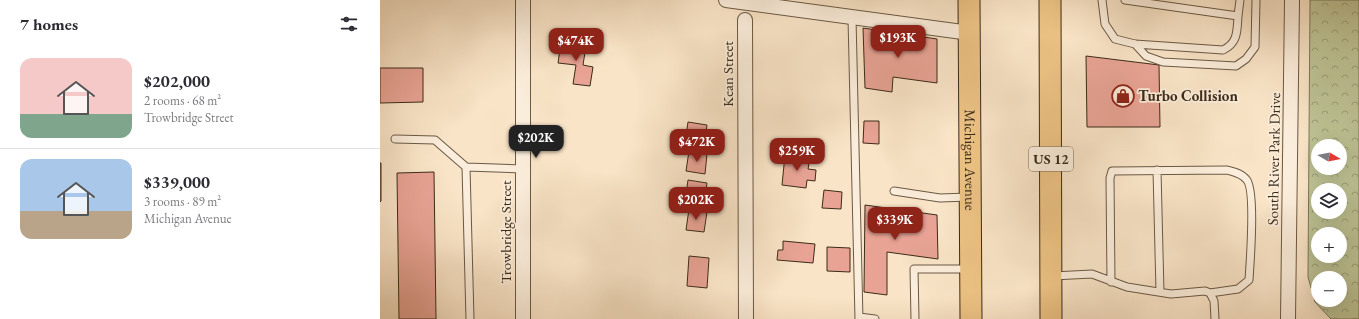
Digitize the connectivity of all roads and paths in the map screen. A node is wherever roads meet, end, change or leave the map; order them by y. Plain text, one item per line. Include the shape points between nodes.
1 (522, 0) edge
2 (726, 0) edge
3 (969, 0) edge
4 (1050, 0) edge
5 (1102, 0) edge
6 (1125, 0) edge
7 (1240, 0) edge
8 (1256, 0) edge
9 (1292, 0) edge
10 (1238, 16) junction
11 (852, 18) junction
12 (745, 20) dead end
13 (970, 33) junction
14 (1135, 44) junction
15 (395, 139) dead end
16 (466, 167) junction
17 (523, 169) junction
18 (1157, 170) junction
19 (894, 192) dead end
20 (971, 197) junction
21 (971, 269) junction
22 (1051, 276) junction
23 (1111, 282) junction
24 (1160, 292) junction
25 (1210, 293) junction
26 (859, 318) edge
27 (470, 319) edge
28 (523, 319) edge
29 (746, 319) edge
30 (875, 319) edge
31 (914, 319) edge
32 (971, 319) edge
33 (1051, 319) edge
34 (1215, 319) edge
35 (1288, 319) edge

1 - 17 street, Trowbridge Street
2 - 11 street
3 - 13 main road, Michigan Avenue
4 - 22 main road, US 12
5 - 14 lane via 1105,24 1115,39
6 - 10 lane
7 - 10 lane
8 - 14 lane via 1255,46 1246,59 1236,66 1163,62 1146,56
9 - 35 street, South River Park Drive
10 - 14 lane via 1236,40 1230,47 1222,50
11 - 13 street
11 - 26 lane
12 - 29 street, Kean Street
13 - 20 main road, Michigan Avenue
15 - 16 lane via 435,140
16 - 17 lane
16 - 27 lane
17 - 28 street, Trowbridge Street
18 - 23 lane via 1112,171
18 - 24 lane
18 - 25 lane via 1227,170 1248,180 1251,193 1249,280 1238,289
19 - 20 lane via 940,198
20 - 21 main road, Michigan Avenue
21 - 31 lane via 914,268
21 - 32 main road, Michigan Avenue
22 - 23 lane via 1092,274
22 - 33 main road, US 12
23 - 24 lane
24 - 25 lane
25 - 34 lane via 1214,301
26 - 30 lane

